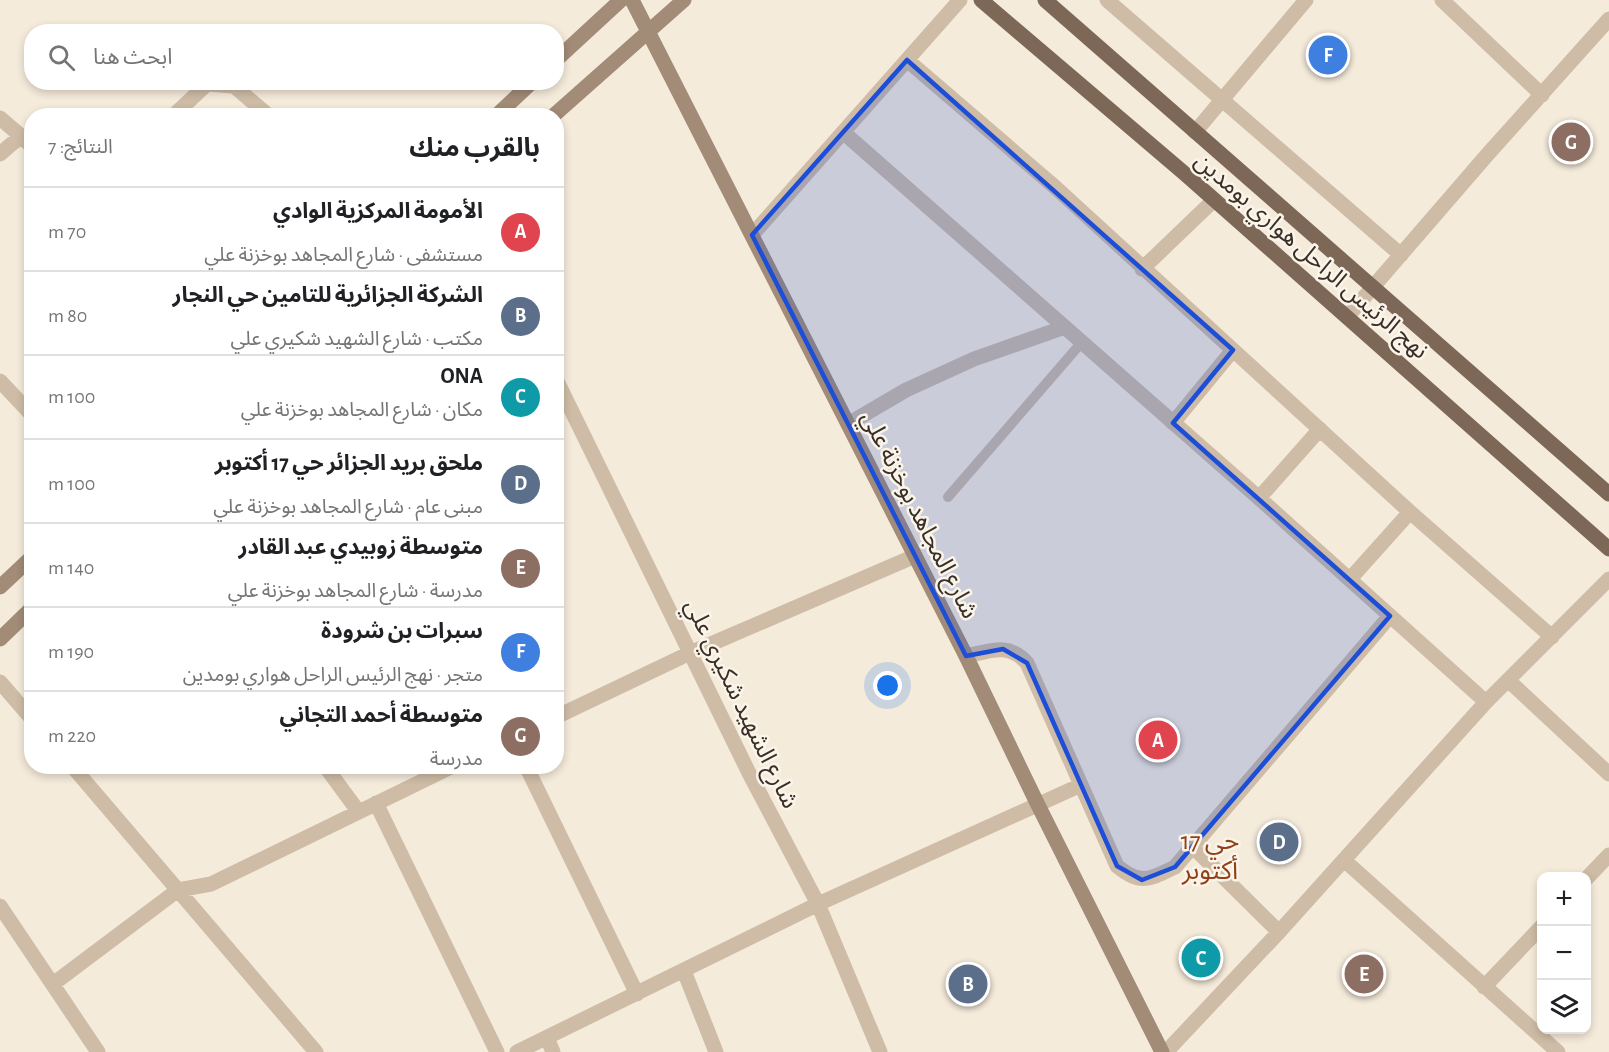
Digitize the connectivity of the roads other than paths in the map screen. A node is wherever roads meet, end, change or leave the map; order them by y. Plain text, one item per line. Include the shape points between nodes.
1 (621, 0) edge
2 (632, 0) edge
3 (684, 0) edge
4 (960, 0) edge
5 (981, 0) edge
6 (1045, 0) edge
7 (1107, 0) edge
8 (1306, 0) edge
9 (1442, 0) edge
10 (1609, 20) edge
11 (649, 32) junction
12 (564, 53) edge
13 (907, 60) junction
14 (200, 90) edge
15 (239, 90) edge
16 (524, 90) edge
17 (1542, 95) junction
18 (1222, 100) junction
19 (181, 108) edge
20 (260, 108) edge
21 (504, 108) edge
22 (562, 108) edge
23 (0, 118) edge
24 (843, 132) junction
25 (1195, 132) junction
26 (24, 139) edge
27 (24, 142) edge
28 (0, 154) edge
29 (1214, 200) junction
30 (752, 235) junction
31 (1401, 255) junction
32 (1142, 269) junction
33 (1372, 289) junction
34 (1347, 317) junction
35 (1065, 327) junction
36 (1082, 342) junction
37 (1233, 350) junction
38 (0, 381) edge
39 (564, 395) edge
40 (24, 406) edge
41 (1173, 423) junction
42 (848, 424) junction
43 (1320, 429) junction
44 (1609, 494) edge
45 (948, 497) dead end
46 (1258, 498) junction
47 (1410, 512) junction
48 (1609, 549) edge
49 (915, 556) junction
50 (24, 564) edge
51 (1350, 579) junction
52 (1609, 579) edge
53 (0, 587) edge
54 (24, 616) edge
55 (1390, 616) junction
56 (1552, 637) junction
57 (0, 639) edge
58 (690, 652) junction
59 (966, 656) junction
60 (1508, 680) junction
61 (0, 682) edge
62 (1486, 702) junction
63 (24, 710) edge
64 (564, 713) edge
65 (79, 774) edge
66 (331, 774) edge
67 (436, 774) edge
68 (530, 774) edge
69 (1609, 774) edge
70 (1081, 785) junction
71 (376, 803) junction
72 (1038, 805) junction
73 (358, 811) junction
74 (1192, 847) junction
75 (1609, 855) edge
76 (1344, 860) junction
77 (1591, 875) edge
78 (178, 890) junction
79 (818, 904) junction
80 (0, 906) edge
81 (1537, 931) edge
82 (1280, 932) junction
83 (684, 971) junction
84 (53, 984) junction
85 (1484, 987) junction
86 (637, 994) junction
87 (550, 1045) edge
88 (98, 1052) edge
89 (316, 1052) edge
90 (497, 1052) edge
91 (517, 1052) edge
92 (716, 1052) edge
93 (880, 1052) edge
94 (1162, 1052) edge
95 (1167, 1052) edge
96 (1558, 1052) edge

1 - 12 street
2 - 11 street, شارع المجاهد بوخزنة علي
3 - 11 street
4 - 13 street
5 - 29 main road, نهج الرئيس الراحل هواري بومدين
6 - 25 main road, نهج الرئيس الراحل هواري بومدين
7 - 18 street
8 - 18 street
9 - 17 street
10 - 17 street
11 - 22 street
11 - 30 street, شارع المجاهد بوخزنة علي
13 - 24 street
13 - 32 street
14 - 19 street
15 - 20 street
16 - 21 street
17 - 31 street
18 - 25 street
18 - 31 street
23 - 26 street
24 - 30 street
24 - 35 street
25 - 33 main road, نهج الرئيس الراحل هواري بومدين
27 - 28 street
29 - 32 street
29 - 34 main road, نهج الرئيس الراحل هواري بومدين
30 - 42 street, شارع المجاهد بوخزنة علي
31 - 33 street
32 - 37 street
33 - 34 street
33 - 44 main road, نهج الرئيس الراحل هواري بومدين
34 - 48 main road, نهج الرئيس الراحل هواري بومدين
35 - 36 street
35 - 42 street via 964,363 906,390
36 - 41 street
36 - 45 lane
37 - 41 street
37 - 43 street
38 - 40 street
39 - 58 street, شارع الشهيد شكيري علي
41 - 46 street
42 - 49 street, شارع المجاهد بوخزنة علي
43 - 46 street
43 - 47 street
46 - 51 street
47 - 51 street
47 - 56 street
49 - 58 street
49 - 59 street, شارع المجاهد بوخزنة علي
50 - 53 street
51 - 55 street
52 - 56 street
54 - 57 street
55 - 62 street
55 - 74 street
56 - 60 street
58 - 64 street
58 - 79 street, شارع الشهيد شكيري علي
59 - 70 street via 1012,650 1027,663
59 - 72 street, شارع المجاهد بوخزنة علي
60 - 62 street
60 - 69 street
61 - 63 street
62 - 76 street
65 - 78 street
66 - 73 street
67 - 71 street
68 - 86 street
70 - 72 street
70 - 74 street via 1117,866 1129,876 1152,878 1175,867
71 - 73 street
71 - 90 street
72 - 79 street
72 - 94 street, شارع المجاهد بوخزنة علي
73 - 78 street via 211,884
74 - 82 street
75 - 77 street
76 - 82 street
76 - 85 street
78 - 84 street
78 - 89 street
79 - 83 street
79 - 93 street, شارع الشهيد شكيري علي
80 - 84 street
81 - 85 street
82 - 95 street
83 - 86 street
83 - 92 street
84 - 88 street
85 - 96 street
86 - 87 street
87 - 91 street

